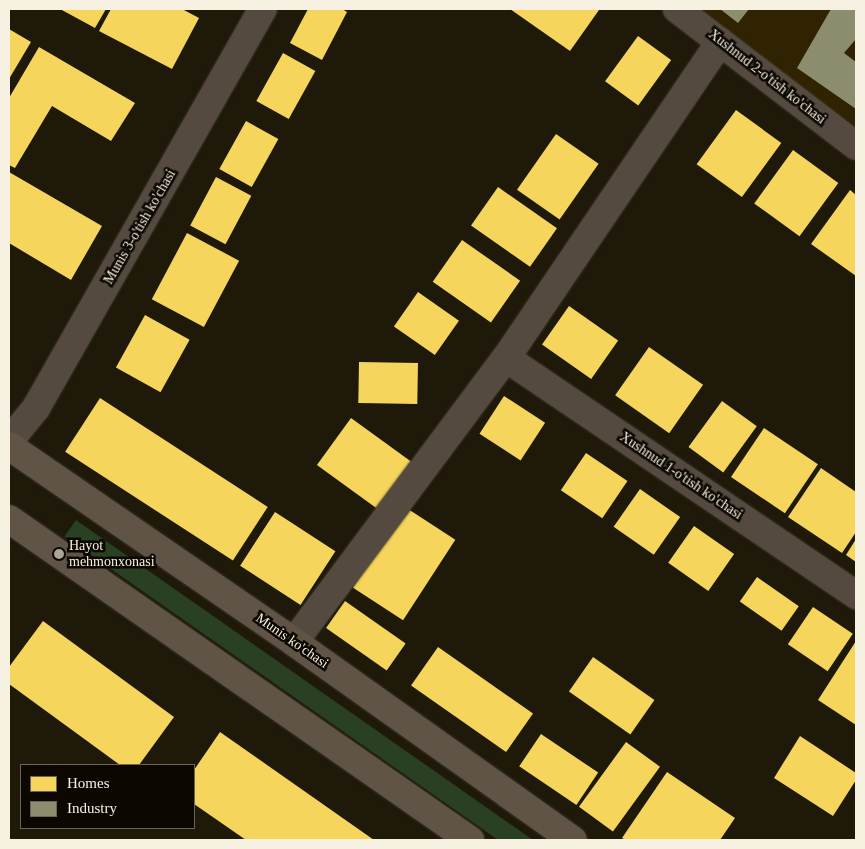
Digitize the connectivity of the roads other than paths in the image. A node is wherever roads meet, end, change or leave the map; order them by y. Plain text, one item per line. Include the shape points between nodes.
1 (263, 9) edge
2 (677, 9) edge
3 (720, 42) junction
4 (856, 146) edge
5 (506, 358) junction
6 (9, 441) edge
7 (9, 446) edge
8 (9, 519) edge
9 (856, 595) edge
10 (294, 642) junction
11 (470, 840) edge
12 (573, 840) edge

1 - 6 street, Munis 3-o'tish ko'chasi via 36,408
2 - 3 street, Xushnud 2-o'tish ko'chasi
3 - 4 street, Xushnud 2-o'tish ko'chasi
3 - 5 street
5 - 9 street, Xushnud 1-o'tish ko'chasi
5 - 10 street
7 - 10 street, Munis ko'chasi
8 - 11 street
10 - 12 street, Munis ko'chasi

